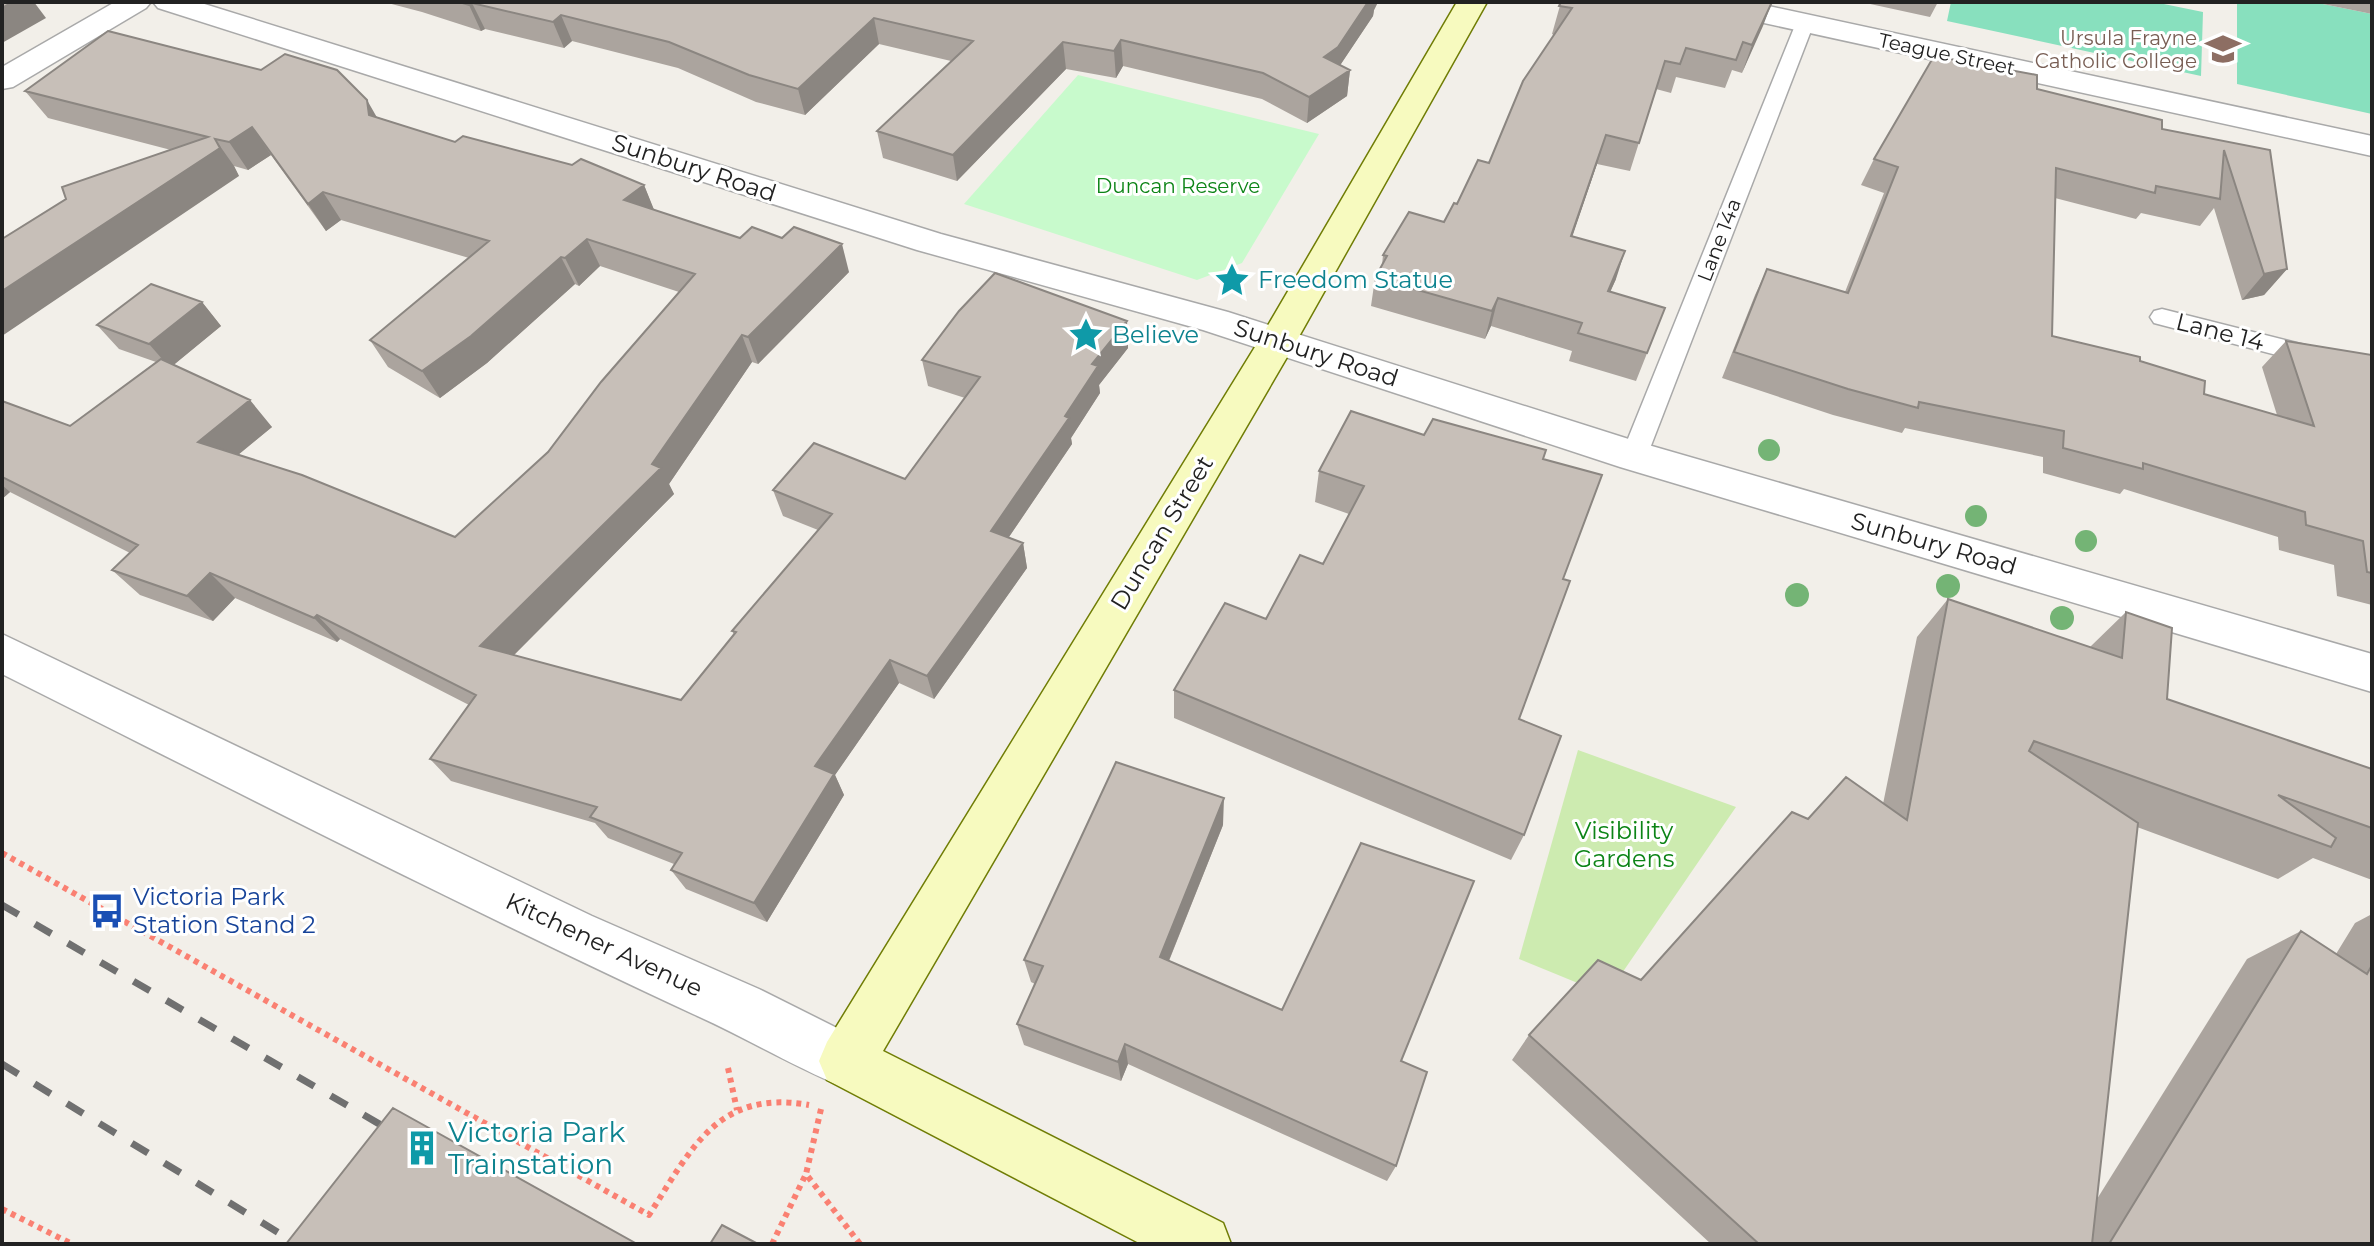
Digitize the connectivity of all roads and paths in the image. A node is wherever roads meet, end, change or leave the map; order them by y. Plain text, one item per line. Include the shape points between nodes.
1 (136, 2) edge
2 (168, 2) edge
3 (1472, 2) edge
4 (1709, 2) edge
5 (1805, 23) junction
6 (2, 80) edge
7 (2372, 146) edge
8 (2162, 317) dead end
9 (1278, 340) junction
10 (2372, 371) edge
11 (1634, 456) junction
12 (2, 653) edge
13 (2372, 673) edge
14 (2, 853) edge
15 (846, 1061) junction
16 (728, 1068) dead end
17 (821, 1109) junction
18 (737, 1111) junction
19 (806, 1174) junction
20 (2, 1209) edge
21 (72, 1244) edge
22 (772, 1244) edge
23 (860, 1244) edge
24 (1202, 1244) edge

1 - 6 street
2 - 9 street, Sunbury Road via 929,242
3 - 9 street, Duncan Street
4 - 5 street, Teague Street
5 - 7 street, Teague Street
5 - 11 lane, Lane 14a
8 - 10 lane, Lane 14
9 - 11 street, Sunbury Road
9 - 15 street, Duncan Street
11 - 13 street, Sunbury Road
12 - 15 street, Kitchener Avenue
14 - 18 path via 649,1215 702,1135
15 - 17 path
15 - 24 street, Kitchener Avenue
16 - 18 path
17 - 18 path via 790,1099 749,1103
17 - 19 path
19 - 22 path
19 - 23 path
20 - 21 path

